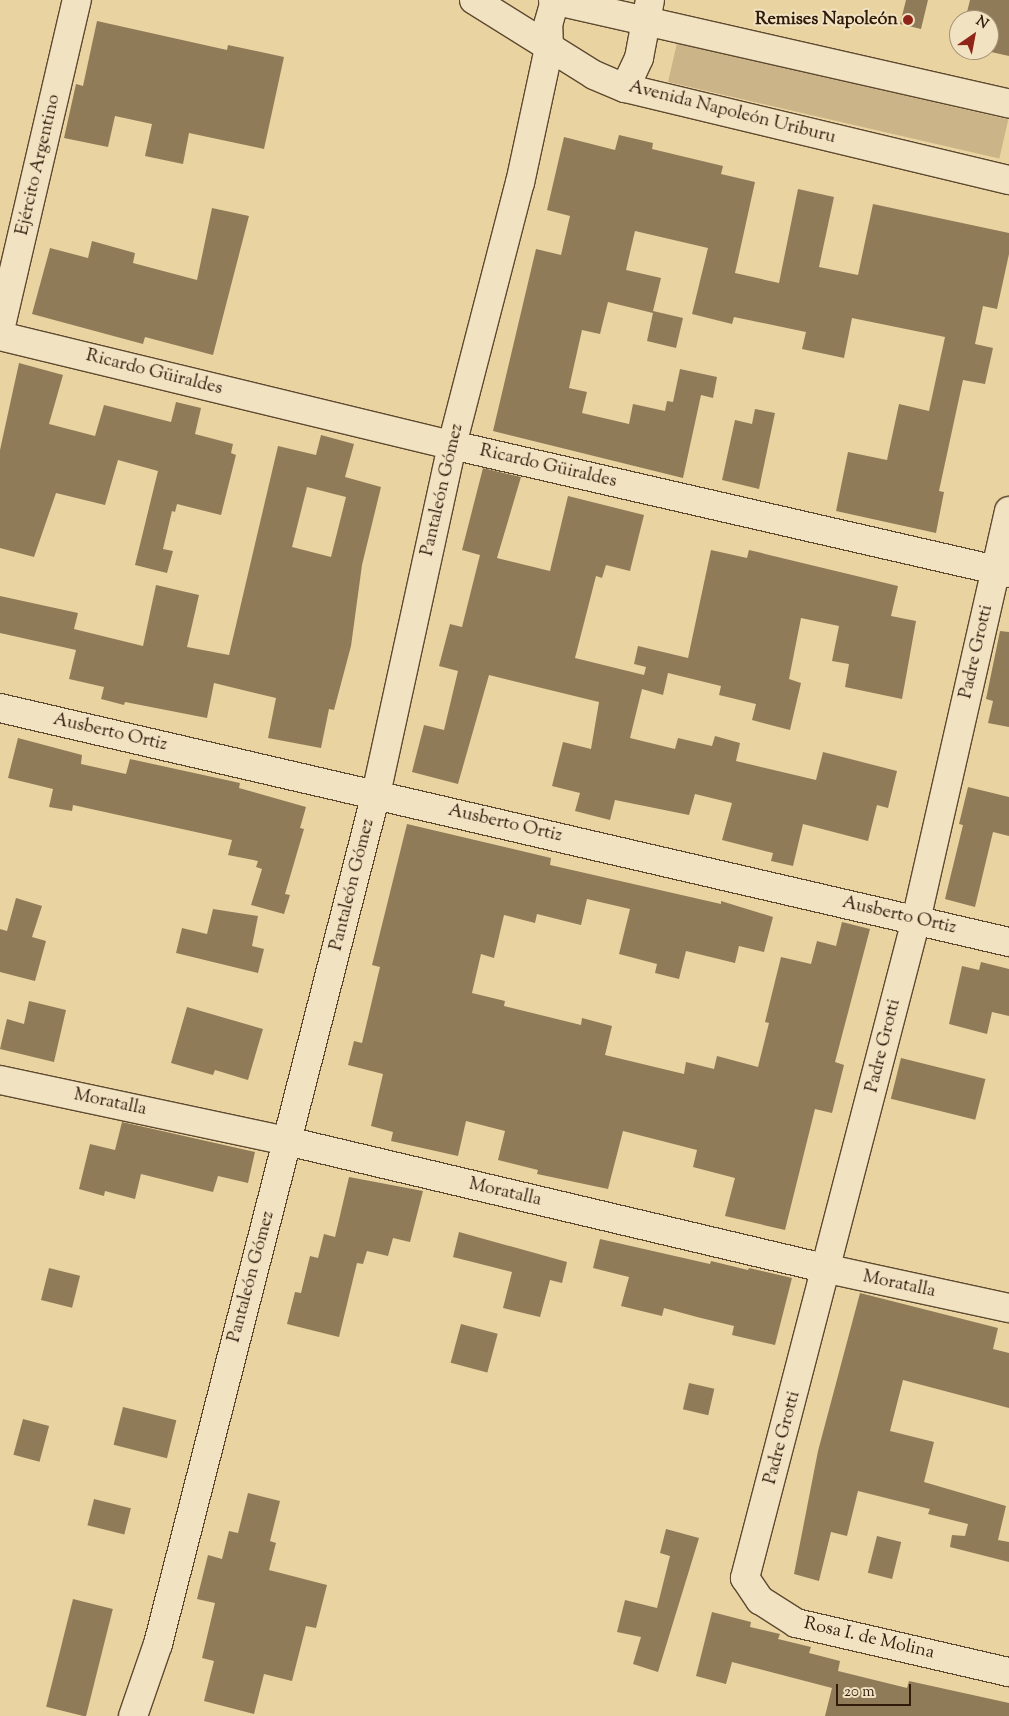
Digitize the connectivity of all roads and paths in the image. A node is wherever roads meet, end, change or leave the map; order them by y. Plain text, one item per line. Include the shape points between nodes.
1 (77, 0) edge
2 (474, 0) edge
3 (554, 0) edge
4 (647, 10) edge
5 (549, 48) junction
6 (626, 88) junction
7 (1009, 104) edge
8 (1009, 180) edge
9 (0, 330) edge
10 (0, 336) edge
11 (452, 445) junction
12 (1009, 511) edge
13 (1002, 571) edge
14 (0, 708) edge
15 (376, 794) junction
16 (916, 920) junction
17 (1009, 942) edge
18 (0, 1080) edge
19 (288, 1141) junction
20 (828, 1269) junction
21 (1009, 1308) edge
22 (745, 1578) joint
23 (1009, 1672) edge
24 (133, 1716) edge

1 - 9 street, Ejército Argentino
2 - 5 street, Avenida Napoleón Uriburu via 504,16
3 - 4 street
3 - 5 street, Pantaleón Gómez via 548,25
4 - 6 street via 639,58
4 - 7 street
5 - 6 street, Avenida Napoleón Uriburu via 594,75
5 - 11 street, Pantaleón Gómez via 520,183
6 - 8 street, Avenida Napoleón Uriburu
10 - 11 street, Ricardo Güiraldes
11 - 13 street, Ricardo Güiraldes
11 - 15 street, Pantaleón Gómez
12 - 13 street, Padre Grotti
13 - 16 street, Padre Grotti
14 - 15 street, Ausberto Ortiz
15 - 16 street, Ausberto Ortiz
15 - 19 street, Pantaleón Gómez
16 - 17 street, Ausberto Ortiz
16 - 20 street, Padre Grotti
18 - 19 street, Moratalla
19 - 20 street, Moratalla
19 - 24 street, Pantaleón Gómez via 158,1644
20 - 21 street, Moratalla
20 - 22 street, Padre Grotti
22 - 23 street, Rosa I. de Molina via 760,1600 796,1623

